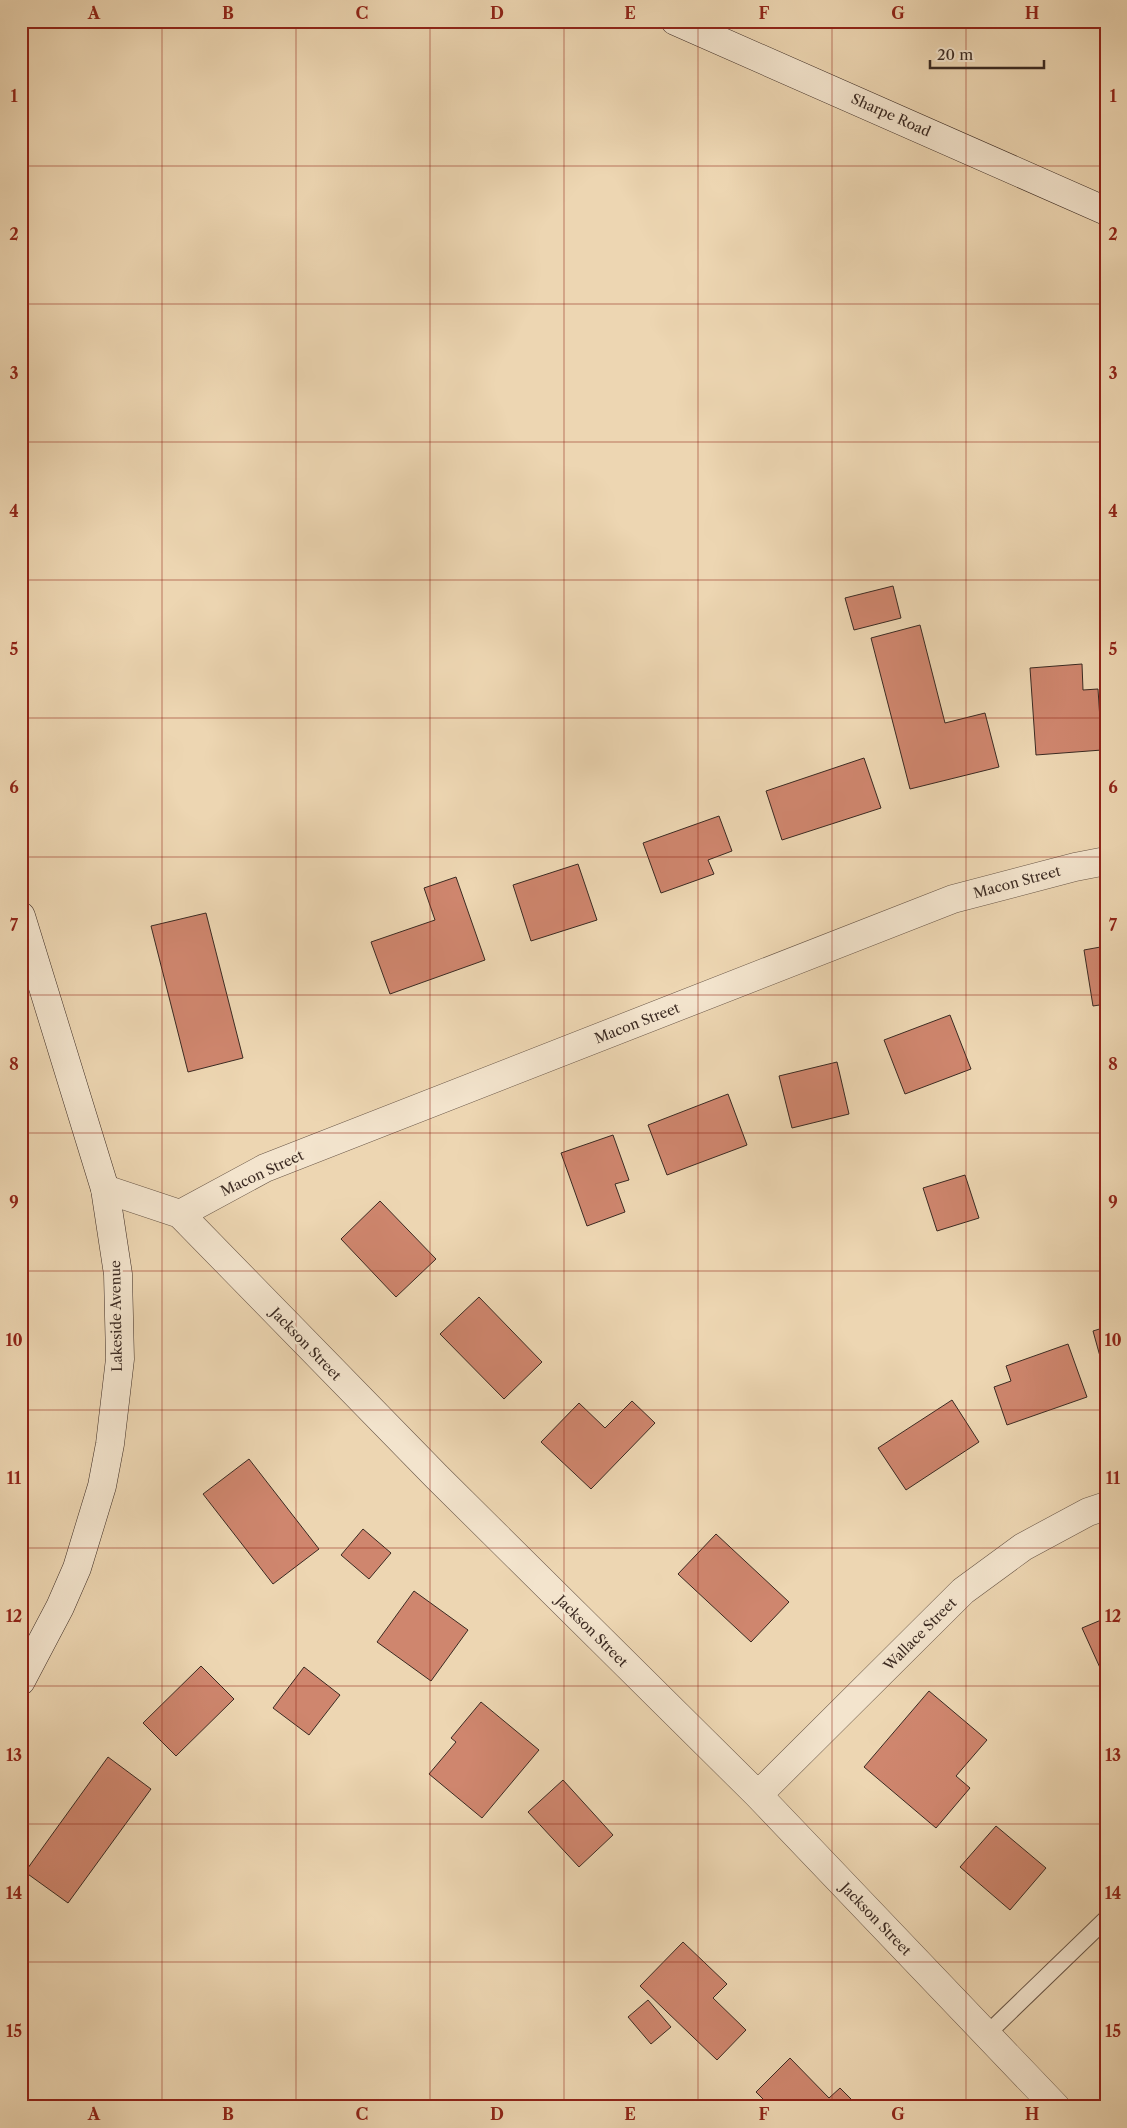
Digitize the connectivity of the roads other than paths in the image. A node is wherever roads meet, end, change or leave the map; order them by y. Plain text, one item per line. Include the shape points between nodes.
1 (675, 21) edge
2 (1106, 211) edge
3 (1106, 861) edge
4 (21, 916) edge
5 (105, 1189) junction
6 (180, 1214) junction
7 (1106, 1506) edge
8 (21, 1681) edge
9 (758, 1795) junction
10 (1106, 1919) edge
11 (987, 2034) junction
12 (1056, 2107) edge

1 - 2 street, Sharpe Road
3 - 6 street, Macon Street via 953,899 265,1168
4 - 5 street, Lakeside Avenue
5 - 6 street, Jackson Street
5 - 8 street, Lakeside Avenue via 118,1274 120,1359 110,1444 102,1486 77,1568
6 - 9 street, Jackson Street via 437,1477
7 - 9 street, Wallace Street via 1088,1512 1023,1547 964,1591
9 - 11 street, Jackson Street
10 - 11 lane
11 - 12 street, Jackson Street

